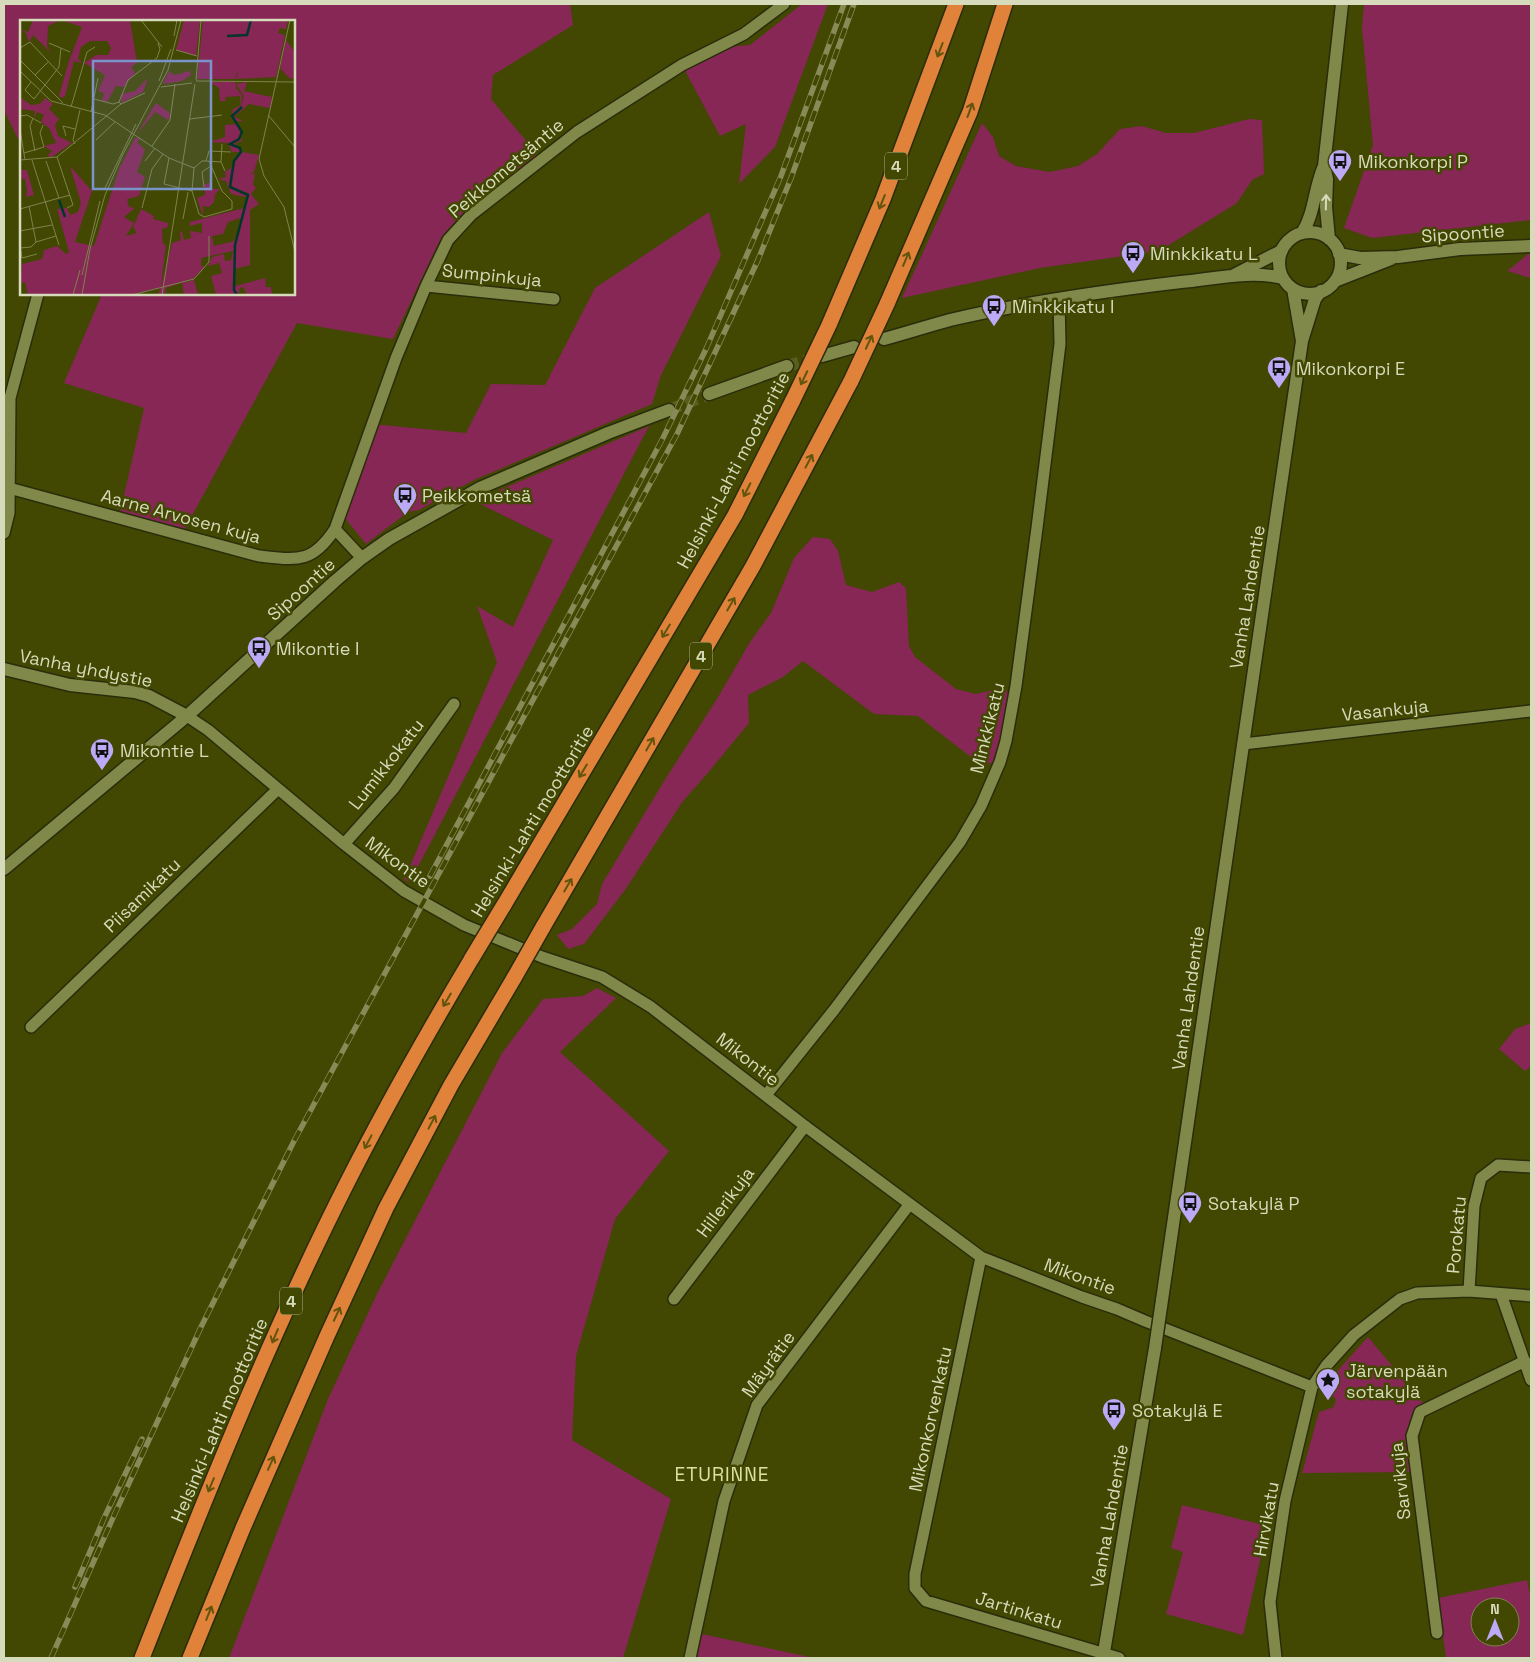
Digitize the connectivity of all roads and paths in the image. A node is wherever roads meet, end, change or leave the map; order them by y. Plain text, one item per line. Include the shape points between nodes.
1 (784, 4) edge
2 (956, 4) edge
3 (1005, 4) edge
4 (1342, 4) edge
5 (1324, 166) junction
6 (1302, 233) junction
7 (1330, 239) junction
8 (1531, 246) edge
9 (1281, 251) junction
10 (1340, 254) junction
11 (1398, 256) junction
12 (1231, 276) junction
13 (1283, 278) junction
14 (1335, 281) junction
15 (426, 286) junction
16 (1293, 289) junction
17 (1321, 291) junction
18 (38, 295) edge
19 (554, 299) dead end
20 (1059, 300) junction
21 (884, 339) dead end
22 (1302, 342) junction
23 (854, 347) dead end
24 (822, 356) tunnel mouth
25 (787, 366) tunnel mouth
26 (710, 394) tunnel mouth
27 (669, 410) tunnel mouth
28 (9, 488) junction
29 (335, 529) junction
30 (4, 532) edge
31 (362, 558) junction
32 (4, 669) edge
33 (454, 704) dead end
34 (1531, 711) edge
35 (186, 716) junction
36 (1243, 744) junction
37 (278, 789) junction
38 (344, 844) junction
39 (4, 869) edge
40 (31, 1027) dead end
41 (766, 1095) junction
42 (805, 1126) junction
43 (1531, 1167) edge
44 (908, 1205) junction
45 (981, 1257) junction
46 (1469, 1291) junction
47 (1501, 1294) junction
48 (1531, 1296) edge
49 (674, 1299) dead end
50 (1525, 1362) junction
51 (1531, 1380) edge
52 (1312, 1387) junction
53 (915, 1588) joint
54 (1437, 1633) dead end
55 (1104, 1656) edge
56 (142, 1658) edge
57 (190, 1658) edge
58 (690, 1658) edge
59 (1119, 1658) edge
60 (1276, 1658) edge

1 - 15 street, Peikkometsäntie via 744,34 682,65 590,123 481,207 448,240
2 -> 56 highway, Helsinki-Lahti moottoritie / 4, bridge via 883,199 794,400 735,515 409,1064 346,1184 284,1314 201,1508
57 -> 3 highway, 4, bridge via 243,1528 386,1208 451,1085 753,566 852,381 970,112
4 - 5 main road
5 - 6 main road via 1318,179 1311,216
7 -> 5 main road
6 - 7 main road via 1317,233
6 - 9 main road via 1287,242
7 - 10 main road
8 - 11 main road, Sipoontie via 1460,248
9 - 12 main road
9 - 13 main road via 1279,262
10 - 11 main road, Sipoontie via 1360,258
10 - 14 main road via 1341,264
11 - 14 main road, Sipoontie
12 - 13 main road
12 - 20 main road
13 - 16 main road
14 - 17 main road
15 - 19 street, Sumpinkuja
15 - 29 street, Peikkometsäntie via 396,358
16 - 17 main road via 1314,294
16 - 22 main road, Vanha Lahdentie
17 - 22 main road, Vanha Lahdentie via 1314,300
18 - 28 street via 10,398
20 - 21 main road via 949,321
20 - 41 street, Minkkikatu via 1060,344 1035,546 1016,686 1000,762 981,806 960,842
22 - 36 main road, Vanha Lahdentie
23 - 24 main road
25 - 26 main road
27 - 31 main road, Sipoontie via 480,488 389,539
28 - 29 street, Aarne Arvosen kuja via 259,556 292,559 311,555
28 - 30 street via 9,514
29 - 31 street
31 - 35 main road, Sipoontie
32 - 35 main road, Vanha yhdystie via 70,685 135,692
33 - 38 street, Lumikkokatu via 394,788
34 - 36 street, Vasankuja
35 - 37 street, Mikontie via 208,730
35 - 39 main road, Sipoontie
36 - 55 main road, Vanha Lahdentie, bridge via 1155,1348
37 - 38 street, Mikontie
37 - 40 street, Piisamikatu
38 - 41 street, Mikontie via 404,891 464,925 602,977 652,1007
41 - 42 street, Mikontie
42 - 44 street, Mikontie
42 - 49 street, Hillerikuja
43 - 46 street, Porokatu via 1498,1165 1481,1178 1474,1206
44 - 45 street, Mikontie
44 - 58 street, Mäyrätie via 757,1405 724,1501
45 - 52 street, Mikontie
45 - 53 street, Mikonkorvenkatu via 915,1574
46 - 47 street
46 - 52 street via 1417,1293 1400,1299 1354,1335
47 - 48 street
47 - 50 street
50 - 51 street
50 - 54 street, Sarvikuja via 1420,1412 1412,1436
52 - 60 street, Hirvikatu via 1285,1501 1270,1602
53 - 55 street, Jartinkatu via 926,1601
55 - 59 street, Jartinkatu

